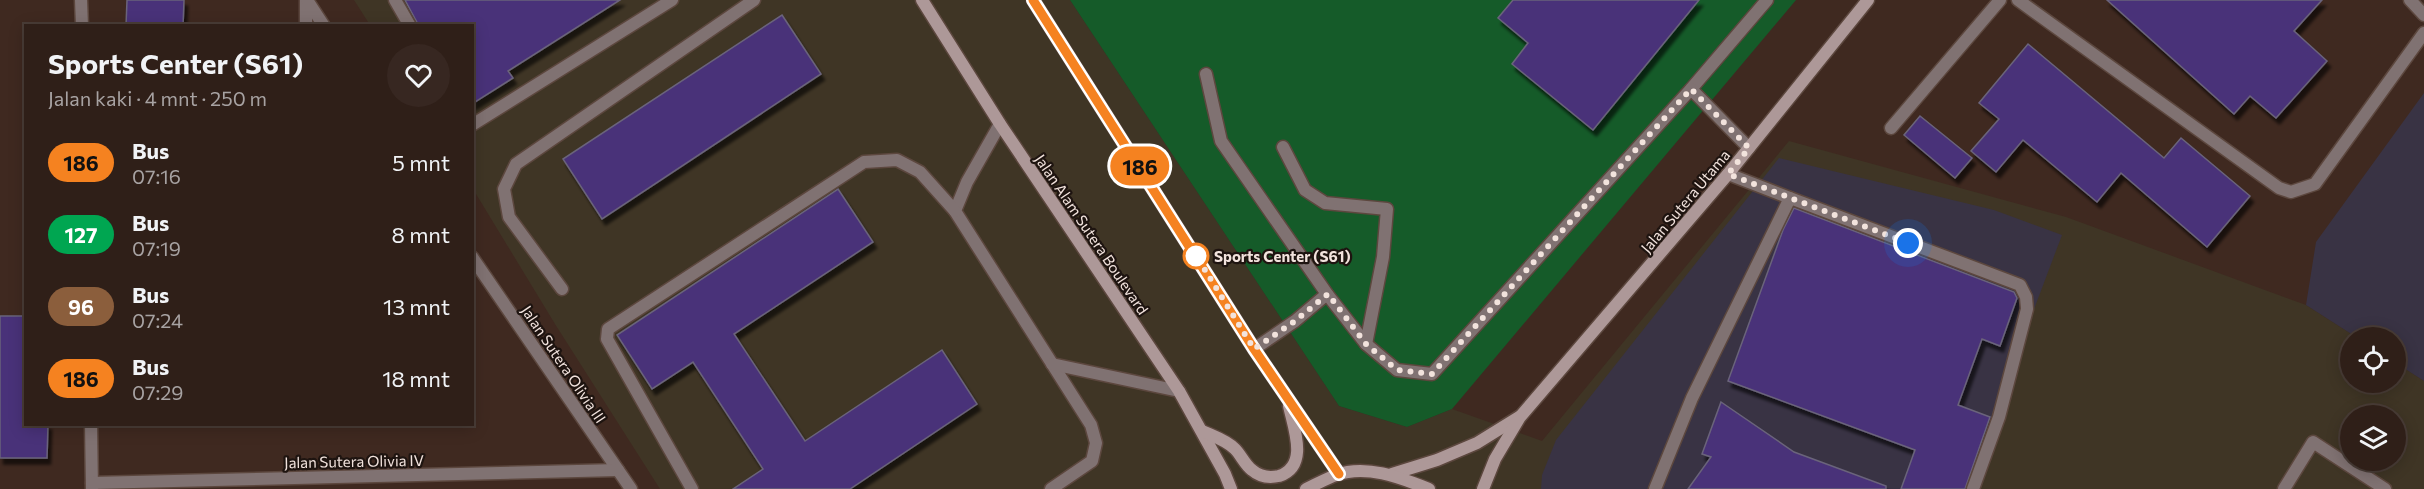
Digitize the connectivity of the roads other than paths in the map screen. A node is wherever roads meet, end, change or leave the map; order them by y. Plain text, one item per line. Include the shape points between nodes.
1 (81, 0) edge
2 (306, 0) edge
3 (394, 0) edge
4 (672, 0) edge
5 (754, 0) edge
6 (922, 0) edge
7 (1033, 0) edge
8 (1767, 0) edge
9 (1868, 0) edge
10 (2000, 0) edge
11 (2018, 0) edge
12 (2410, 0) edge
13 (2029, 3) edge
14 (2424, 15) edge
15 (81, 24) edge
16 (306, 24) edge
17 (323, 24) edge
18 (410, 24) edge
19 (2424, 33) edge
20 (1206, 74) dead end
21 (1691, 89) junction
22 (474, 124) edge
23 (1000, 124) junction
24 (1891, 128) dead end
25 (1283, 147) dead end
26 (1749, 148) junction
27 (1728, 174) junction
28 (1790, 198) junction
29 (955, 211) junction
30 (474, 260) edge
31 (562, 289) dead end
32 (1328, 294) junction
33 (1366, 344) junction
34 (1254, 349) junction
35 (1052, 364) junction
36 (1179, 392) junction
37 (1287, 399) junction
38 (1520, 417) junction
39 (90, 426) edge
40 (1202, 431) junction
41 (618, 470) junction
42 (1339, 474) junction
43 (1392, 474) junction
44 (92, 486) edge
45 (630, 489) edge
46 (692, 489) edge
47 (1051, 489) edge
48 (1231, 489) edge
49 (1306, 489) edge
50 (1429, 489) edge
51 (1484, 489) edge
52 (1655, 489) edge
53 (1973, 489) edge
54 (2284, 489) edge
55 (2385, 489) edge

1 - 15 street
2 - 16 street
2 - 17 street
3 - 18 street
4 - 22 street
5 - 31 street via 516,164 504,189 509,217
6 - 23 main road, Jalan Alam Sutera Boulevard
7 - 34 main road
8 - 21 street
9 - 26 main road, Jalan Sutera Utama
10 - 24 street
11 - 13 street
12 - 14 street
13 - 19 street via 2279,188 2291,192 2314,184
20 - 32 street via 1221,141
21 - 26 street
21 - 33 street via 1432,374 1397,370
23 - 29 street
23 - 36 main road, Jalan Alam Sutera Boulevard
25 - 33 street via 1305,190 1325,203 1387,209 1383,257
26 - 27 main road, Jalan Sutera Utama
27 - 28 street
27 - 38 main road, Jalan Sutera Utama
28 - 52 street via 1692,398
28 - 53 street via 2019,285 2027,309 1999,417
29 - 35 street
29 - 46 street via 920,172 897,160 864,162 608,329 607,339
30 - 41 street, Jalan Sutera Olivia III
32 - 33 street
32 - 34 street
34 - 37 main road
35 - 36 street
35 - 47 street via 1096,442 1092,460
36 - 40 main road, Jalan Alam Sutera Boulevard
37 - 40 main road via 1297,455 1286,473 1263,476 1252,470 1226,441
37 - 42 main road
38 - 43 main road, Jalan Sutera Utama via 1477,443
38 - 51 main road, Jalan Sutera Utama via 1495,459
39 - 44 street
40 - 48 main road, Jalan Alam Sutera Boulevard
41 - 44 street, Jalan Sutera Olivia IV
41 - 45 street, Jalan Sutera Olivia III
42 - 43 main road
42 - 49 main road
43 - 50 main road
54 - 55 street via 2313,442

